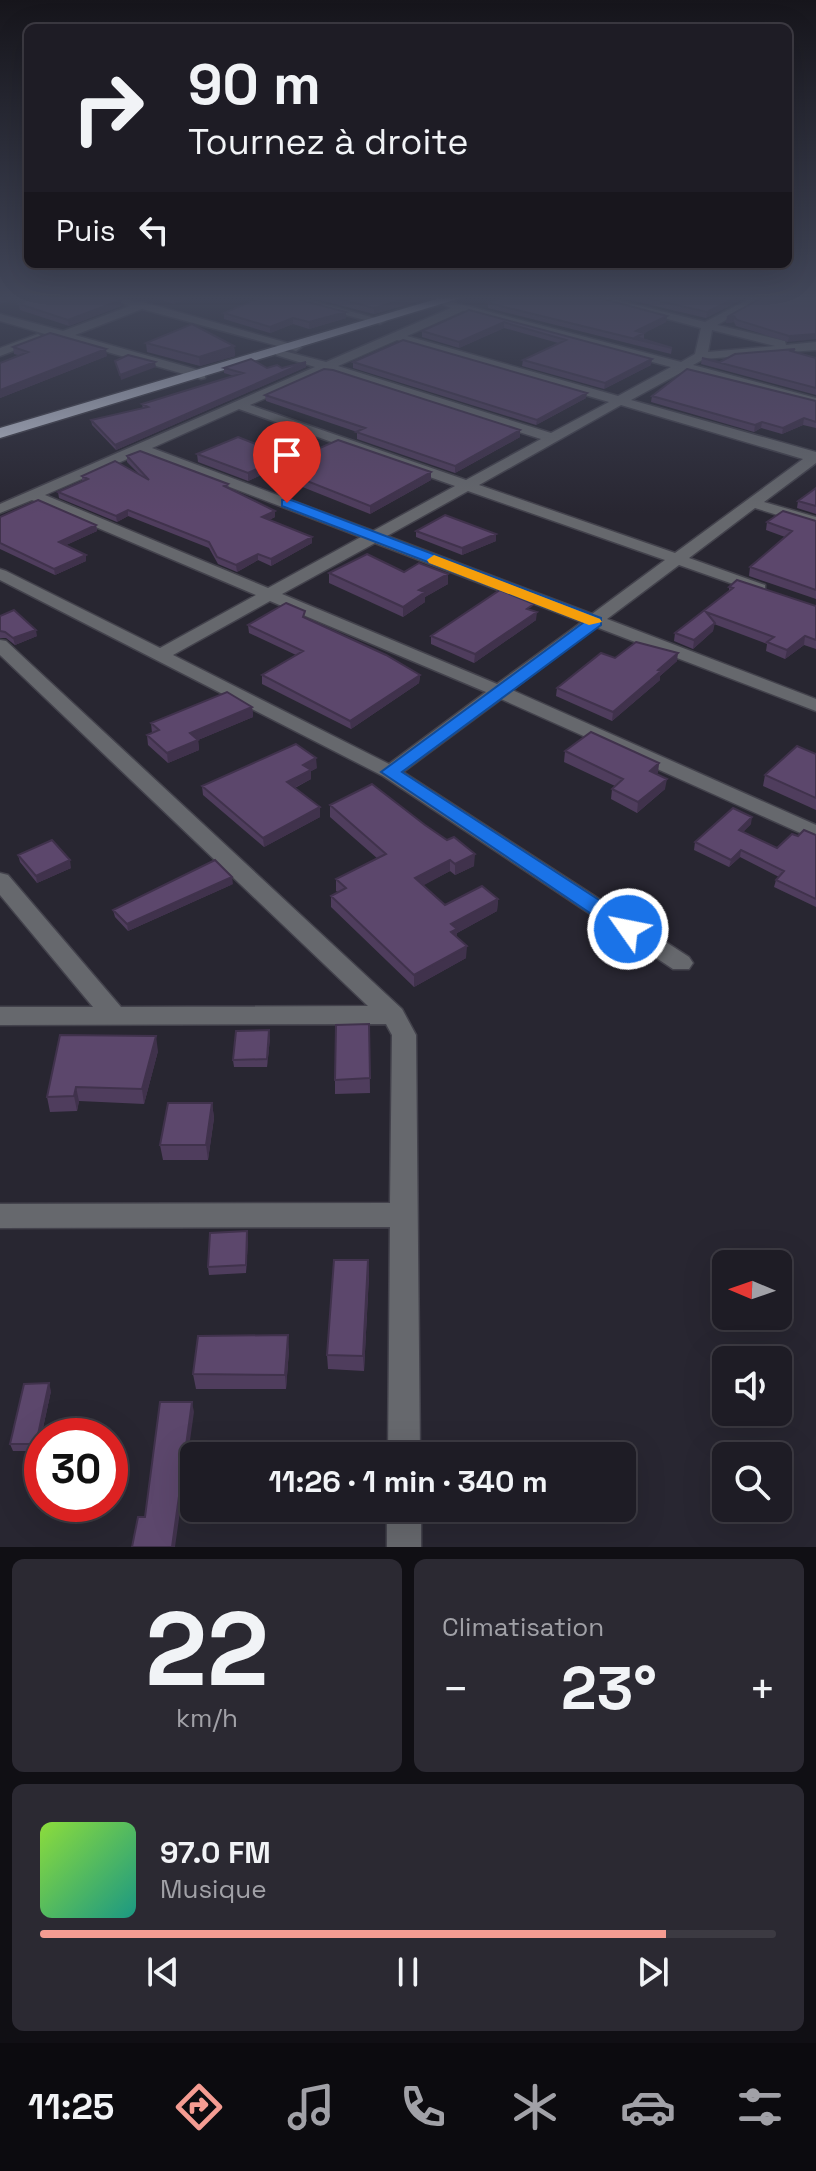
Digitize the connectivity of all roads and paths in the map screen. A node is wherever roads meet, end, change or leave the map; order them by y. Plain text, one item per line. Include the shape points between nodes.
1 (181, 369) edge
2 (221, 369) edge
3 (321, 369) edge
4 (333, 369) edge
5 (510, 369) edge
6 (678, 369) edge
7 (690, 369) edge
8 (201, 375) junction
9 (620, 401) junction
10 (816, 402) edge
11 (239, 405) junction
12 (0, 433) edge
13 (553, 438) junction
14 (141, 448) junction
15 (815, 457) edge
16 (467, 485) junction
17 (32, 495) junction
18 (753, 503) junction
19 (0, 509) edge
20 (816, 522) edge
21 (374, 537) junction
22 (678, 559) junction
23 (0, 574) edge
24 (270, 594) junction
25 (774, 594) edge
26 (595, 621) junction
27 (0, 645) edge
28 (160, 655) junction
29 (501, 692) junction
30 (816, 705) edge
31 (390, 772) junction
32 (816, 833) edge
33 (0, 880) edge
34 (681, 963) dead end
35 (393, 1015) junction
36 (0, 1016) edge
37 (115, 1016) junction
38 (404, 1215) junction
39 (0, 1216) edge
40 (404, 1442) edge
41 (404, 1522) edge
42 (404, 1547) edge

1 - 8 street
2 - 8 highway
3 - 11 street
4 - 13 street
5 - 9 street
6 - 9 street
7 - 10 street
8 - 12 highway
9 - 13 street
9 - 15 street
11 - 14 street
11 - 16 street
13 - 16 street
14 - 17 street
14 - 21 street
15 - 18 street
16 - 21 street
16 - 22 street
17 - 19 street
17 - 24 street
18 - 20 street
18 - 22 street
21 - 24 street
21 - 26 street
22 - 25 street
22 - 26 street
23 - 28 street
24 - 28 street
24 - 29 street
26 - 29 street
26 - 30 street
27 - 35 street
28 - 31 street
29 - 31 street
29 - 32 street
31 - 34 street
33 - 37 street
35 - 37 street
35 - 38 street via 404,1035
36 - 37 street
38 - 39 street
38 - 40 street
41 - 42 street

